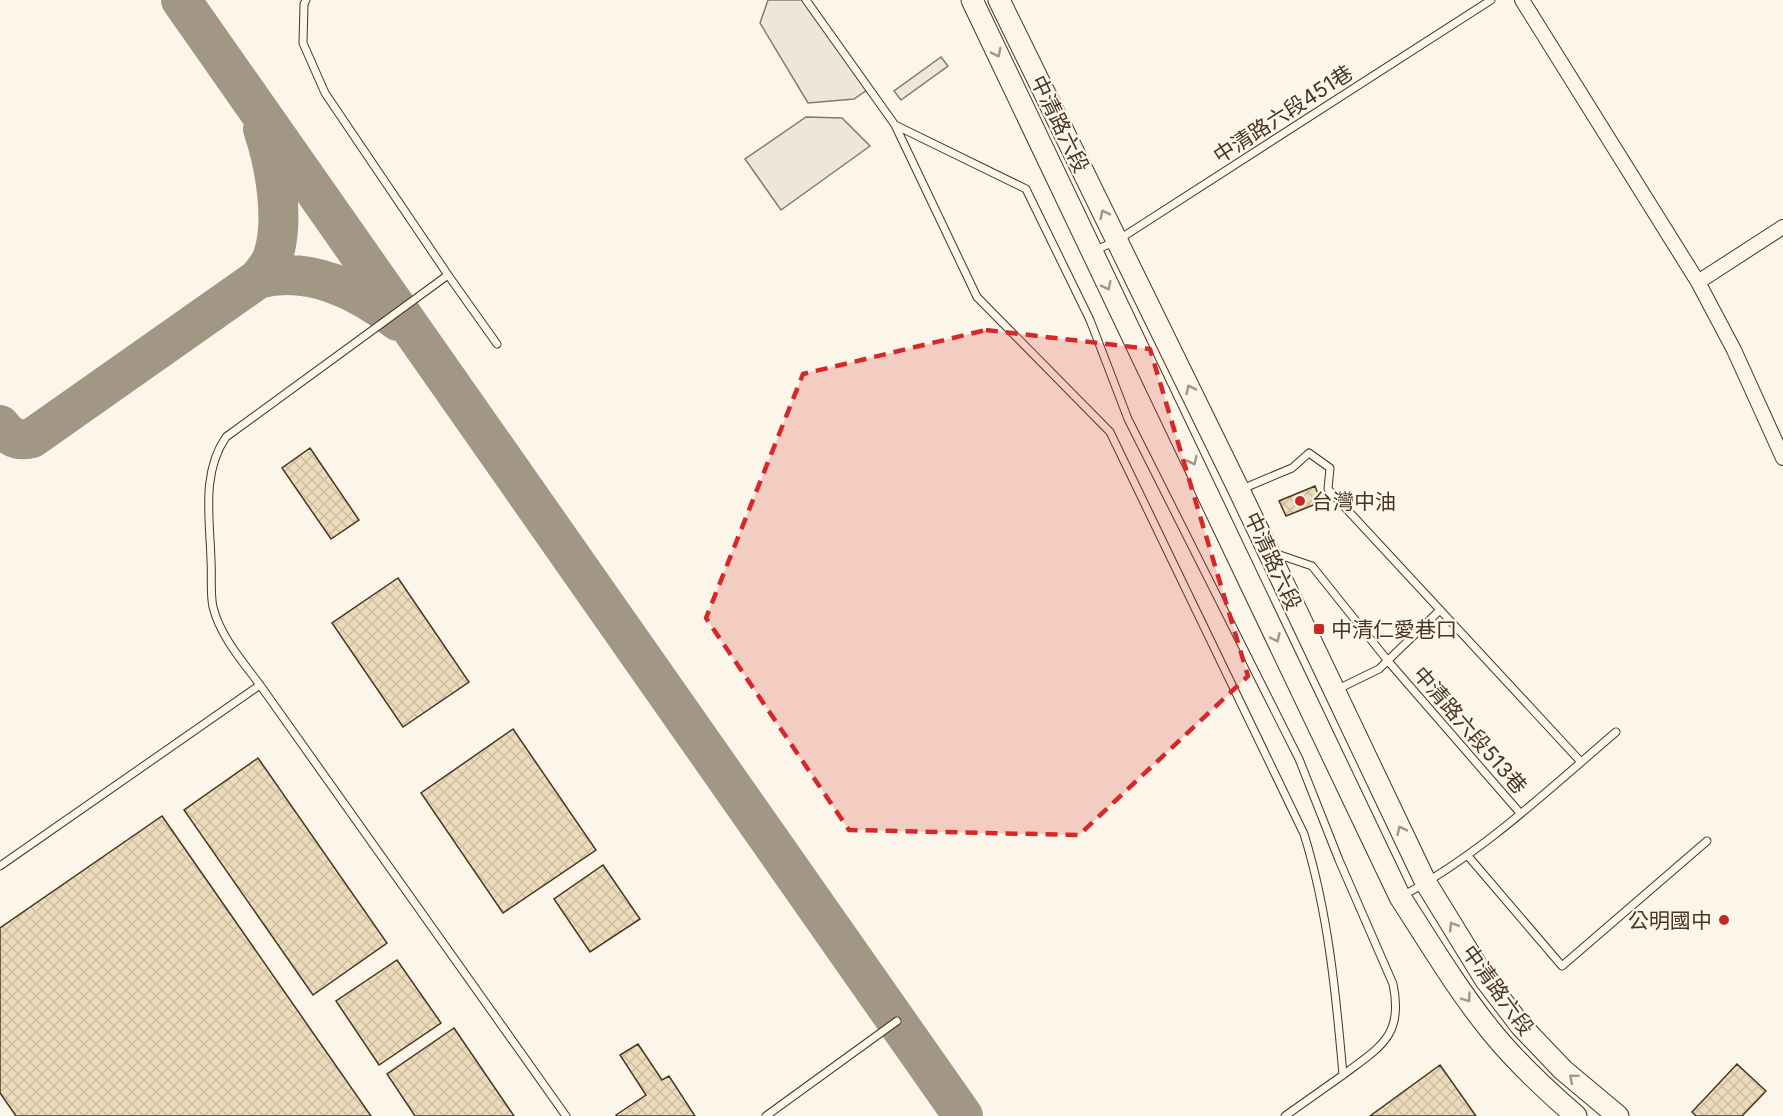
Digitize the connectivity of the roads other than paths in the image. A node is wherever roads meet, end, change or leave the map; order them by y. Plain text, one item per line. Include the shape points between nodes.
1 (306, 0) edge
2 (806, 0) edge
3 (972, 0) edge
4 (999, 0) edge
5 (1491, 0) edge
6 (1522, 0) edge
7 (895, 125) junction
8 (1783, 227) edge
9 (1118, 240) junction
10 (1091, 252) junction
11 (448, 275) junction
12 (1698, 282) junction
13 (497, 344) dead end
14 (1783, 458) edge
15 (1239, 489) junction
16 (1267, 550) junction
17 (1439, 610) junction
18 (1388, 661) junction
19 (260, 685) junction
20 (1334, 691) junction
21 (1617, 732) dead end
22 (1581, 762) junction
23 (1520, 813) junction
24 (1707, 841) dead end
25 (1467, 856) junction
26 (0, 866) edge
27 (1426, 883) junction
28 (1400, 897) junction
29 (897, 1021) dead end
30 (1343, 1075) junction
31 (566, 1116) edge
32 (766, 1116) edge
33 (1285, 1116) edge
34 (1576, 1116) edge
35 (1618, 1116) edge

1 - 11 lane via 303,43 325,93
2 - 7 lane
3 -> 10 main road, 中清路六段
9 -> 4 main road, 中清路六段
5 - 9 lane, 中清路六段451巷
6 - 12 street
7 - 30 lane via 977,297 1110,432 1299,823 1316,873
7 - 30 lane via 1026,189 1090,320 1128,418 1299,759 1394,984 1397,1002 1389,1036
8 - 12 street
9 - 10 lane, 中清路六段451巷
15 -> 9 main road, 中清路六段
10 -> 28 main road, 中清路六段
11 - 13 lane
11 - 19 lane via 226,437 217,450 209,494 213,606 227,638
12 - 14 street
15 - 16 main road, 中清路六段
15 - 17 lane via 1292,468 1310,453 1330,468 1328,489
16 - 18 lane, 中清路六段513巷 via 1312,566
16 - 20 main road, 中清路六段
17 - 18 lane
17 - 22 lane
18 - 20 lane
18 - 23 lane, 中清路六段513巷
19 - 26 lane
19 - 31 lane
27 -> 20 main road, 中清路六段
21 - 22 lane
22 - 23 lane
23 - 25 lane
24 - 25 lane via 1562,966
25 - 27 lane
27 - 28 lane
35 -> 27 main road, 中清路六段 via 1563,1070 1521,1026 1485,979
28 -> 34 main road, 中清路六段 via 1452,979 1492,1032
29 - 32 lane
30 - 33 lane

